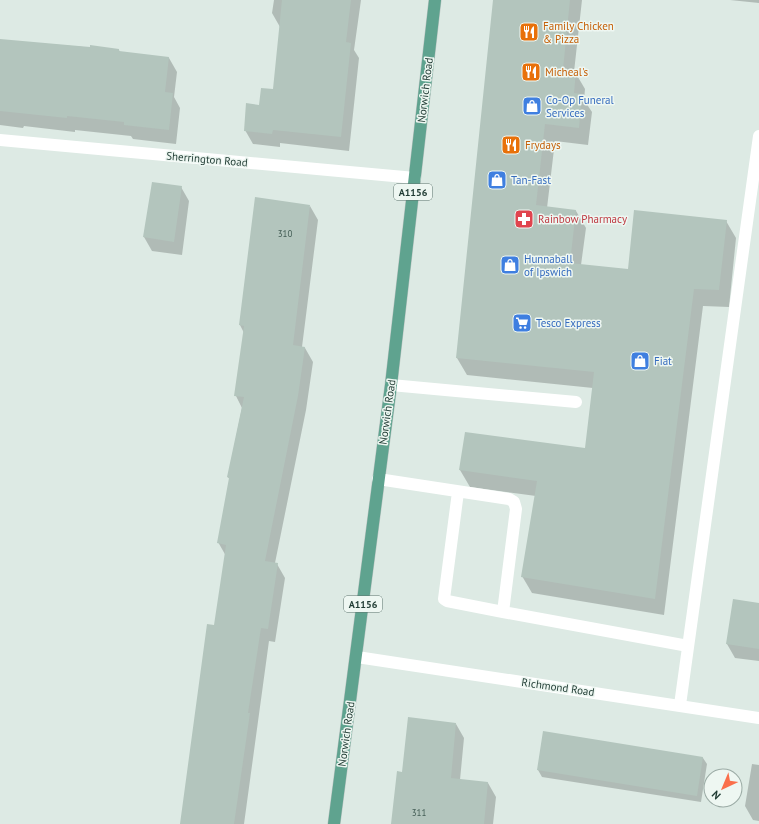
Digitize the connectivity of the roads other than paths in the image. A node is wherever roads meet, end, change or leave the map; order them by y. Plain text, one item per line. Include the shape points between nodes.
1 (435, 0) edge
2 (759, 136) edge
3 (0, 140) edge
4 (415, 178) junction
5 (391, 384) junction
6 (576, 402) dead end
7 (378, 479) junction
8 (458, 492) junction
9 (503, 612) junction
10 (688, 646) junction
11 (357, 657) junction
12 (680, 705) junction
13 (759, 718) edge
14 (334, 824) edge

1 - 4 main road, Norwich Road / A1156
2 - 10 street
3 - 4 street, Sherrington Road
4 - 5 main road, Norwich Road / A1156
5 - 6 street
5 - 7 main road, Norwich Road / A1156
7 - 8 street
7 - 11 main road, Norwich Road / A1156
8 - 9 street via 509,499 514,502 516,509
8 - 9 street via 444,599
9 - 10 street
10 - 12 street
11 - 12 street, Richmond Road
11 - 14 main road, Norwich Road / A1156
12 - 13 street, Richmond Road

